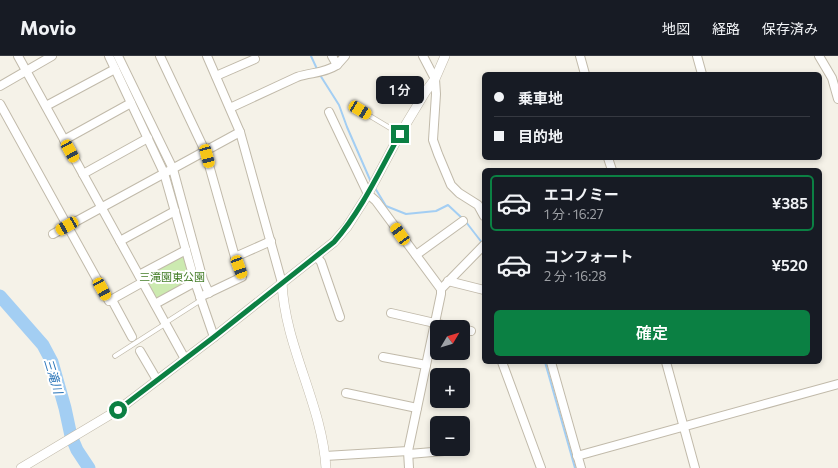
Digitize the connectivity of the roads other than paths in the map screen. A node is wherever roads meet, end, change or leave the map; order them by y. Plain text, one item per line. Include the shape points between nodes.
1 (18, 56) edge
2 (52, 56) edge
3 (108, 56) edge
4 (118, 56) edge
5 (160, 56) edge
6 (207, 56) edge
7 (332, 56) edge
8 (345, 56) edge
9 (423, 56) edge
10 (445, 56) edge
11 (580, 56) edge
12 (697, 56) edge
13 (819, 56) edge
14 (255, 59) dead end
15 (337, 65) junction
16 (115, 69) junction
17 (26, 71) junction
18 (584, 72) edge
19 (701, 72) edge
20 (216, 76) junction
21 (435, 79) junction
22 (0, 86) edge
23 (838, 99) edge
24 (131, 103) junction
25 (0, 104) edge
26 (46, 106) junction
27 (230, 108) junction
28 (360, 110) dead end
29 (329, 112) dead end
30 (240, 132) junction
31 (400, 134) junction
32 (148, 138) junction
33 (64, 140) junction
34 (205, 151) junction
35 (173, 169) junction
36 (164, 173) junction
37 (83, 174) junction
38 (369, 192) junction
39 (102, 208) junction
40 (175, 211) junction
41 (482, 212) edge
42 (463, 221) dead end
43 (67, 226) junction
44 (53, 234) dead end
45 (120, 241) junction
46 (271, 242) junction
47 (482, 246) edge
48 (186, 250) junction
49 (416, 255) junction
50 (316, 256) junction
51 (235, 257) junction
52 (141, 278) junction
53 (194, 282) junction
54 (448, 282) junction
55 (282, 283) junction
56 (441, 289) junction
57 (482, 290) edge
58 (209, 293) junction
59 (201, 298) junction
60 (112, 300) junction
61 (155, 304) junction
62 (391, 313) dead end
63 (340, 317) dead end
64 (436, 320) edge
65 (430, 322) edge
66 (165, 323) junction
67 (214, 337) junction
68 (134, 340) junction
69 (430, 346) edge
70 (140, 352) joint
71 (115, 356) dead end
72 (383, 357) dead end
73 (185, 359) junction
74 (503, 364) edge
75 (552, 364) edge
76 (667, 364) edge
77 (426, 365) junction
78 (157, 380) junction
79 (838, 384) edge
80 (346, 393) dead end
81 (416, 408) junction
82 (684, 426) junction
83 (430, 451) edge
84 (408, 452) junction
85 (325, 456) junction
86 (578, 456) junction
87 (21, 468) edge
88 (326, 468) edge
89 (409, 468) edge
90 (541, 468) edge
91 (581, 468) edge
92 (695, 468) edge

1 - 17 street
2 - 17 street
3 - 16 street
4 - 35 street
5 - 34 street
6 - 20 street
7 - 15 street
8 - 15 street
9 - 21 street
10 - 21 street
11 - 18 street
12 - 19 street
13 - 23 street via 832,78
14 - 20 street
15 - 27 street via 324,72 297,77
16 - 24 street
16 - 26 street
17 - 22 street
17 - 26 street
20 - 27 street
21 - 31 street
21 - 41 street via 433,140 451,185 478,205
24 - 32 street
24 - 33 street
25 - 43 street
26 - 33 street
27 - 30 street
28 - 31 lane
29 - 38 street
30 - 34 street
30 - 46 street
31 - 38 street
32 - 36 street
32 - 37 street
33 - 37 street
34 - 35 street
34 - 51 street
35 - 36 street
35 - 58 street via 203,280
36 - 39 street
36 - 40 street
37 - 39 street
38 - 49 street
38 - 50 street via 347,227 334,242
39 - 43 street
39 - 45 street
40 - 45 street
40 - 48 street
42 - 49 street
43 - 44 street
43 - 60 street via 109,301
45 - 52 street
46 - 51 street
46 - 55 street
47 - 54 street
48 - 52 street
48 - 53 street
49 - 56 street
50 - 55 street
50 - 63 street via 321,262
51 - 58 street via 242,277
52 - 60 street
52 - 61 street
53 - 59 street
53 - 61 street
54 - 56 street
54 - 57 street
55 - 67 street
55 - 85 street via 287,322 318,417
56 - 64 street
58 - 59 street
59 - 66 lane
59 - 67 street
60 - 68 street
61 - 66 street
62 - 65 street
66 - 68 lane
66 - 73 street
67 - 73 street
68 - 70 lane
68 - 71 lane
69 - 77 street
70 - 78 street
72 - 77 street
73 - 78 street
74 - 90 street
75 - 86 street
76 - 82 street
77 - 81 street
78 - 87 street via 118,410
79 - 82 street
80 - 81 street
81 - 84 street
82 - 86 street
82 - 92 street
83 - 84 street
84 - 85 street
84 - 89 street
85 - 88 street
86 - 91 street

